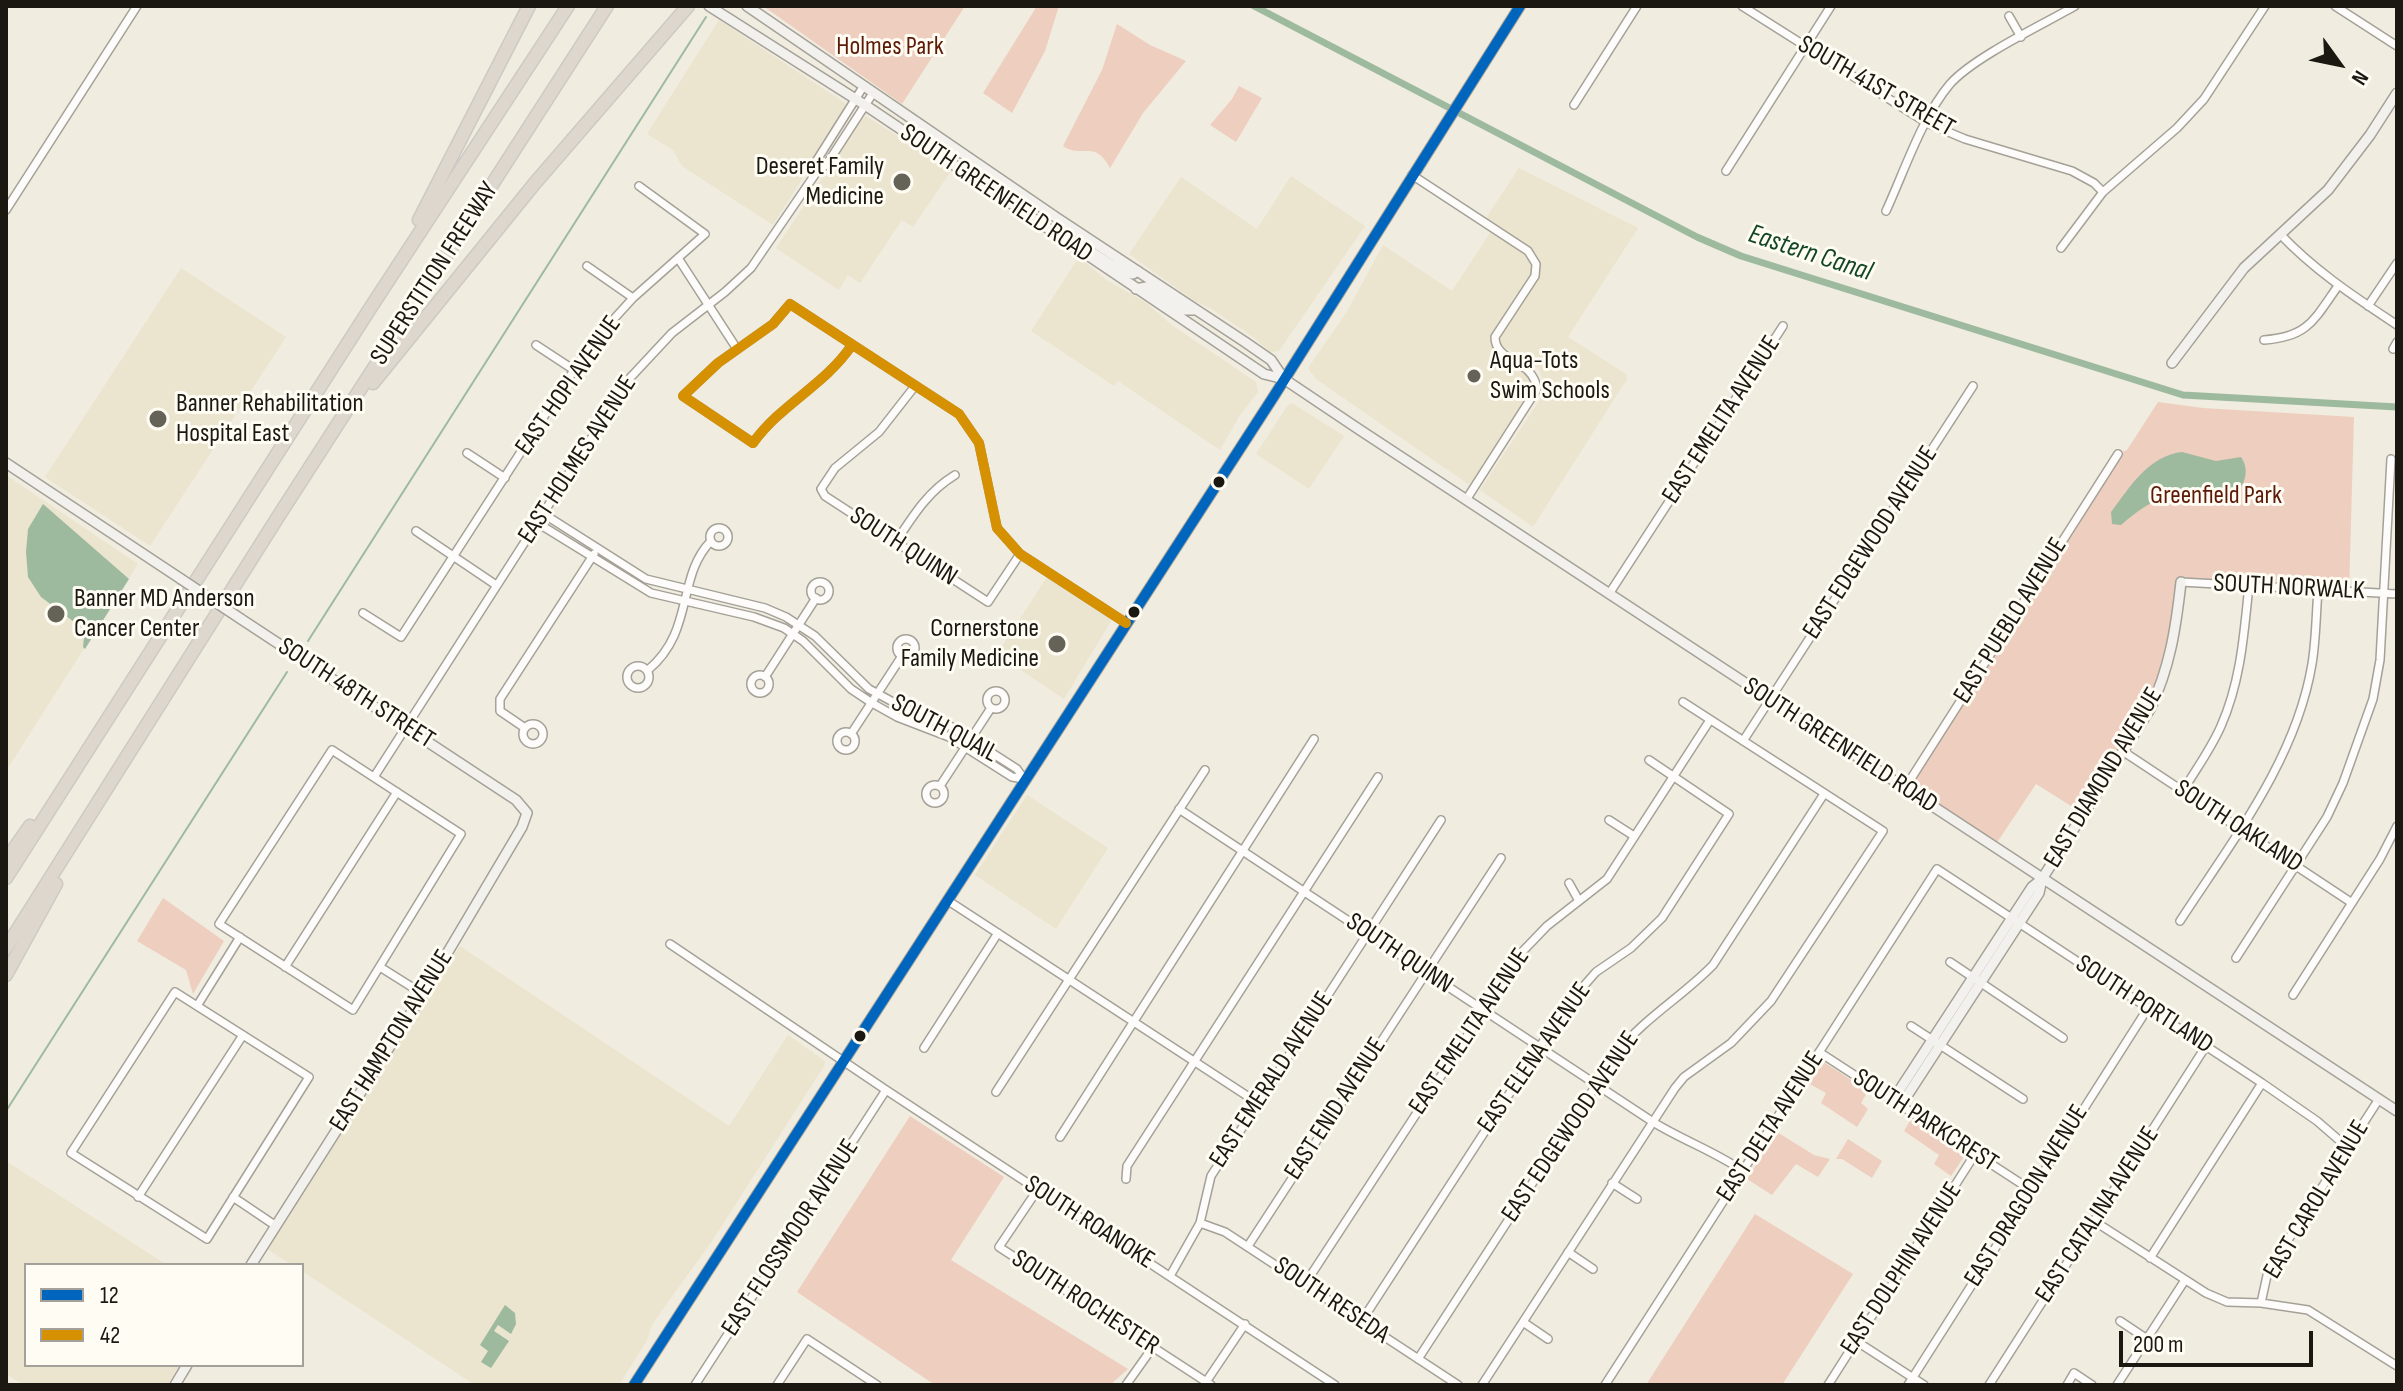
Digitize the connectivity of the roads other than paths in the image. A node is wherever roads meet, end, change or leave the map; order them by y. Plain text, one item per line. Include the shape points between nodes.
1 (137, 6) edge
2 (529, 6) edge
3 (568, 6) edge
4 (607, 6) edge
5 (688, 6) edge
6 (709, 6) edge
7 (747, 6) edge
8 (1520, 6) edge
9 (1637, 6) edge
10 (1742, 6) edge
11 (1831, 6) edge
12 (2075, 6) edge
13 (2265, 6) edge
14 (2335, 6) edge
15 (2009, 16) dead end
16 (2021, 37) junction
17 (2397, 46) edge
18 (1805, 47) junction
19 (863, 87) junction
20 (873, 93) junction
21 (2397, 93) edge
22 (855, 99) junction
23 (865, 105) junction
24 (1574, 105) dead end
25 (1927, 123) junction
26 (1726, 171) dead end
27 (816, 173) junction
28 (1412, 175) junction
29 (639, 186) dead end
30 (2103, 192) junction
31 (6, 210) edge
32 (1886, 211) dead end
33 (2280, 234) junction
34 (1067, 243) junction
35 (2061, 248) dead end
36 (678, 258) junction
37 (2397, 263) edge
38 (587, 266) dead end
39 (1138, 271) junction
40 (2338, 286) junction
41 (1136, 289) junction
42 (633, 298) junction
43 (709, 305) junction
44 (2368, 306) junction
45 (371, 307) junction
46 (1196, 310) junction
47 (2397, 325) edge
48 (1783, 326) dead end
49 (2264, 340) dead end
50 (536, 345) dead end
51 (852, 345) junction
52 (737, 349) junction
53 (2172, 363) dead end
54 (574, 370) junction
55 (1284, 379) junction
56 (915, 386) junction
57 (1973, 386) dead end
58 (467, 453) dead end
59 (2118, 454) dead end
60 (2391, 459) dead end
61 (6, 463) edge
62 (955, 475) dead end
63 (505, 478) junction
64 (1466, 500) junction
65 (539, 517) junction
66 (276, 520) junction
67 (567, 529) junction
68 (416, 531) dead end
69 (562, 538) junction
70 (711, 541) dead end
71 (895, 543) junction
72 (598, 548) junction
73 (1020, 554) junction
74 (592, 557) junction
75 (454, 558) junction
76 (2181, 582) joint
77 (496, 585) junction
78 (2249, 585) junction
79 (2318, 590) junction
80 (688, 591) junction
81 (2384, 593) junction
82 (1609, 594) junction
83 (2397, 594) edge
84 (816, 598) dead end
85 (685, 602) junction
86 (363, 613) dead end
87 (1126, 623) junction
88 (798, 625) junction
89 (793, 634) junction
90 (902, 656) dead end
91 (648, 670) dead end
92 (765, 677) dead end
93 (877, 694) junction
94 (1769, 700) junction
95 (1683, 702) dead end
96 (872, 703) junction
97 (991, 708) dead end
98 (110, 716) junction
99 (1710, 720) junction
100 (407, 728) junction
101 (525, 728) dead end
102 (851, 734) dead end
103 (971, 739) junction
104 (1314, 739) dead end
105 (1743, 741) junction
106 (966, 747) junction
107 (2124, 752) junction
108 (994, 753) junction
109 (1649, 760) dead end
110 (988, 762) junction
111 (1205, 770) dead end
112 (1673, 776) junction
113 (374, 777) junction
114 (1378, 777) dead end
115 (1024, 779) junction
116 (940, 786) dead end
117 (1905, 788) junction
118 (2183, 791) junction
119 (397, 792) junction
120 (1824, 794) junction
121 (1179, 809) junction
122 (527, 813) joint
123 (1441, 820) dead end
124 (1609, 820) dead end
125 (2397, 826) edge
126 (2240, 828) junction
127 (1634, 836) junction
128 (73, 844) junction
129 (1242, 851) junction
130 (1501, 858) dead end
131 (6, 860) edge
132 (2297, 866) junction
133 (1937, 869) joint
134 (6, 878) edge
135 (2042, 879) junction
136 (1569, 883) dead end
137 (1305, 892) junction
138 (947, 900) junction
139 (1579, 901) junction
140 (2352, 903) junction
141 (2015, 921) junction
142 (2180, 921) dead end
143 (998, 933) junction
144 (1366, 933) junction
145 (240, 937) junction
146 (670, 944) dead end
147 (6, 948) edge
148 (2236, 958) dead end
149 (1950, 962) dead end
150 (285, 967) junction
151 (380, 967) junction
152 (1425, 972) junction
153 (6, 975) edge
154 (1068, 979) junction
155 (1976, 980) junction
156 (423, 994) junction
157 (2293, 995) dead end
158 (197, 1006) junction
159 (2148, 1008) junction
160 (1482, 1009) junction
161 (1133, 1023) junction
162 (1911, 1026) dead end
163 (243, 1035) junction
164 (2063, 1038) dead end
165 (1936, 1042) junction
166 (1538, 1046) junction
167 (2206, 1046) junction
168 (924, 1048) dead end
169 (1819, 1052) junction
170 (843, 1061) junction
171 (1194, 1062) junction
172 (2262, 1083) junction
173 (1595, 1084) junction
174 (886, 1090) junction
175 (996, 1092) dead end
176 (2023, 1099) dead end
177 (2379, 1099) junction
178 (1258, 1103) junction
179 (1897, 1103) junction
180 (2397, 1111) edge
181 (1653, 1122) junction
182 (1060, 1137) dead end
183 (2347, 1147) junction
184 (1975, 1154) junction
185 (1743, 1171) junction
186 (1126, 1179) dead end
187 (1612, 1183) junction
188 (1038, 1189) junction
189 (2031, 1190) junction
190 (138, 1197) junction
191 (233, 1197) junction
192 (1637, 1199) dead end
193 (2094, 1221) junction
194 (1200, 1223) junction
195 (276, 1226) junction
196 (1248, 1246) junction
197 (1568, 1252) junction
198 (2150, 1258) junction
199 (252, 1263) edge
200 (1593, 1269) dead end
201 (1170, 1276) junction
202 (2185, 1280) junction
203 (1305, 1284) junction
204 (2261, 1303) junction
205 (2120, 1321) dead end
206 (1361, 1322) junction
207 (1523, 1322) junction
208 (1245, 1324) junction
209 (1548, 1339) dead end
210 (2147, 1339) junction
211 (1856, 1341) junction
212 (1153, 1347) junction
213 (1418, 1359) junction
214 (2397, 1366) edge
215 (186, 1367) edge
216 (864, 1377) junction
217 (1910, 1381) edge
218 (1209, 1383) edge
219 (175, 1385) edge
220 (634, 1385) edge
221 (695, 1385) edge
222 (777, 1385) edge
223 (859, 1385) edge
224 (877, 1385) edge
225 (1126, 1385) edge
226 (1335, 1385) edge
227 (1458, 1385) edge
228 (1482, 1385) edge
229 (1605, 1385) edge
230 (1828, 1385) edge
231 (1924, 1385) edge
232 (1989, 1385) edge
233 (2067, 1385) edge
234 (2092, 1385) edge
235 (2117, 1385) edge

1 - 31 street
2 - 45 highway
3 - 45 highway, SUPERSTITION FREEWAY
4 - 66 highway, SUPERSTITION FREEWAY
5 - 66 highway via 388,362
6 - 22 main road, SOUTH GREENFIELD ROAD
7 - 19 main road, SOUTH GREENFIELD ROAD
8 - 28 main road
9 - 24 street
10 - 18 street, SOUTH 41ST STREET
11 - 18 street
12 - 16 street
13 - 30 street via 2204,99
14 - 17 street
15 - 16 street
16 - 25 street via 1961,74
18 - 25 street, SOUTH 41ST STREET
18 - 26 street
19 - 20 main road, SOUTH GREENFIELD ROAD
19 - 22 street, EAST HOLMES AVENUE
20 - 23 street, EAST HOLMES AVENUE
20 - 39 main road, SOUTH GREENFIELD ROAD
21 - 33 main road via 2328,190
22 - 23 main road, SOUTH GREENFIELD ROAD
22 - 27 street, EAST HOLMES AVENUE via 817,160
23 - 27 street, EAST HOLMES AVENUE
23 - 34 main road, SOUTH GREENFIELD ROAD
25 - 30 street, SOUTH 41ST STREET via 2072,171
25 - 32 street
27 - 43 street, EAST HOLMES AVENUE via 756,262
28 - 55 main road
28 - 64 street via 1528,251 1536,264 1535,276 1494,343 1532,371 1537,389
29 - 36 street, EAST HOPI AVENUE via 705,234
30 - 35 street
33 - 40 street
33 - 53 main road via 2244,268
34 - 39 main road via 1086,247 1125,272
34 - 41 main road, SOUTH GREENFIELD ROAD
36 - 42 street, EAST HOPI AVENUE
36 - 43 street
37 - 44 street
38 - 42 street
39 - 46 main road, SOUTH GREENFIELD ROAD
40 - 44 street
40 - 49 street via 2304,330
41 - 46 main road via 1146,287 1183,310
41 - 55 main road, SOUTH GREENFIELD ROAD via 1264,374
42 - 54 street, EAST HOPI AVENUE
43 - 52 street
43 - 65 street, EAST HOLMES AVENUE via 637,369
44 - 47 street
45 - 98 highway, SUPERSTITION FREEWAY
46 - 55 main road, SOUTH GREENFIELD ROAD via 1271,360
48 - 82 street, EAST EMELITA AVENUE
50 - 54 street
51 - 52 street via 790,304 773,324
51 - 52 street via 818,383 769,421 753,443 683,396
51 - 56 street
54 - 63 street, EAST HOPI AVENUE
55 - 64 main road, SOUTH GREENFIELD ROAD
55 - 87 main road
56 - 71 street, SOUTH QUINN via 879,432 835,468 821,489
56 - 73 street via 971,428 997,528
57 - 94 street, EAST EDGEWOOD AVENUE
58 - 63 street
59 - 117 street, EAST PUEBLO AVENUE
60 - 81 street
61 - 100 main road, SOUTH 48TH STREET, bridge
62 - 71 street via 925,498
63 - 75 street, EAST HOPI AVENUE
64 - 82 main road, SOUTH GREENFIELD ROAD
65 - 67 street, SOUTH QUAIL
65 - 69 street, SOUTH QUAIL via 544,527
65 - 77 street, EAST HOLMES AVENUE
66 - 128 highway, SUPERSTITION FREEWAY
67 - 69 street
67 - 72 street, SOUTH QUAIL
68 - 75 street
69 - 74 street, SOUTH QUAIL
70 - 80 street via 697,561
71 - 73 street, SOUTH QUINN via 988,602
72 - 74 street
72 - 80 street, SOUTH QUAIL via 646,579
73 - 87 street
74 - 85 street, SOUTH QUAIL via 641,589
74 - 101 street via 500,699 500,711
75 - 77 street
75 - 86 street, EAST HOPI AVENUE via 401,637
76 - 78 street, SOUTH NORWALK
76 - 107 main road, EAST DIAMOND AVENUE via 2162,684
77 - 100 street, EAST HOLMES AVENUE
78 - 79 street, SOUTH NORWALK
78 - 118 street via 2233,693 2214,740
79 - 81 street, SOUTH NORWALK
79 - 126 street via 2312,665 2301,706 2285,750
80 - 85 street
80 - 88 street, SOUTH QUAIL via 765,608
81 - 83 street, SOUTH NORWALK
81 - 132 street via 2380,660 2360,740 2327,817
82 - 94 main road, SOUTH GREENFIELD ROAD
84 - 88 street
85 - 89 street, SOUTH QUAIL via 754,617
85 - 91 street via 669,648
87 - 115 main road
88 - 89 street
88 - 93 street, SOUTH QUAIL
89 - 92 street
89 - 96 street, SOUTH QUAIL
90 - 93 street
93 - 96 street
93 - 103 street, SOUTH QUAIL
94 - 105 street, EAST EDGEWOOD AVENUE
94 - 117 main road, SOUTH GREENFIELD ROAD
95 - 99 street
96 - 102 street
96 - 106 street, SOUTH QUAIL
97 - 103 street
98 - 131 highway
98 - 134 highway, SUPERSTITION FREEWAY
99 - 105 street
99 - 112 street, EAST EMELITA AVENUE
100 - 113 street, EAST HOLMES AVENUE
100 - 122 main road, SOUTH 48TH STREET via 516,800
103 - 106 street
103 - 108 street, SOUTH QUAIL
104 - 129 street
105 - 120 street
106 - 110 street, SOUTH QUAIL
106 - 116 street
107 - 118 street, SOUTH OAKLAND
107 - 135 main road, EAST DIAMOND AVENUE
108 - 110 street
108 - 115 street, SOUTH QUAIL
109 - 112 street
110 - 115 street, SOUTH QUAIL
111 - 121 street
112 - 127 street, EAST EMELITA AVENUE
112 - 166 street, EAST ELENA AVENUE via 1729,814 1662,918 1580,988
113 - 119 street
113 - 145 street via 332,750 219,924
114 - 137 street
115 - 138 main road
117 - 135 main road, SOUTH GREENFIELD ROAD
118 - 126 street, SOUTH OAKLAND
119 - 150 street
119 - 151 street via 461,834
120 - 173 street, EAST EDGEWOOD AVENUE via 1713,965 1633,1033
120 - 181 street via 1883,831 1771,1001 1731,1043 1684,1077
121 - 129 street, SOUTH QUINN
121 - 154 street
122 - 156 main road, EAST HAMPTON AVENUE
123 - 144 street, EAST EMERALD AVENUE
124 - 127 street
125 - 140 street
126 - 132 street, SOUTH OAKLAND
126 - 142 street
127 - 139 street, EAST EMELITA AVENUE via 1607,879
128 - 147 highway, SUPERSTITION FREEWAY
128 - 153 highway via 70,859
129 - 137 street, SOUTH QUINN
129 - 161 street
130 - 152 street, EAST ENID AVENUE
132 - 140 street, SOUTH OAKLAND
132 - 148 street
133 - 141 street, SOUTH PORTLAND
133 - 169 street, EAST DELTA AVENUE
135 - 141 main road, EAST DIAMOND AVENUE via 2032,887
135 - 177 main road, SOUTH GREENFIELD ROAD
136 - 139 street
137 - 144 street, SOUTH QUINN
137 - 171 street
138 - 143 street
138 - 170 main road
139 - 160 street, EAST EMELITA AVENUE via 1522,952
140 - 157 street
141 - 155 main road, EAST DIAMOND AVENUE
141 - 159 street, SOUTH PORTLAND
143 - 154 street
143 - 168 street
144 - 152 street, SOUTH QUINN
144 - 178 street, EAST EMERALD AVENUE
145 - 150 street
145 - 158 street
146 - 170 street
149 - 155 street
150 - 151 street via 353,1010
151 - 156 street
152 - 160 street, SOUTH QUINN
152 - 196 street, EAST ENID AVENUE
154 - 161 street
154 - 175 street
155 - 164 street
155 - 165 main road, EAST DIAMOND AVENUE
156 - 195 main road, EAST HAMPTON AVENUE
158 - 163 street
158 - 190 street via 175,992 71,1153
159 - 167 street, SOUTH PORTLAND
159 - 189 street, EAST DRAGOON AVENUE
160 - 166 street, SOUTH QUINN
160 - 203 street, EAST EMELITA AVENUE
161 - 171 street
161 - 182 street
162 - 165 street
163 - 190 street
163 - 191 street via 309,1077
165 - 176 street
165 - 179 main road, EAST DIAMOND AVENUE
166 - 173 street, SOUTH QUINN
166 - 206 street, EAST ELENA AVENUE
167 - 172 street, SOUTH PORTLAND
167 - 193 street, EAST CATALINA AVENUE
169 - 179 street, SOUTH PARKCREST
169 - 185 street, EAST DELTA AVENUE
170 - 174 street, SOUTH ROANOKE
170 - 220 main road
171 - 178 street
171 - 186 street via 1127,1166
172 - 183 street, SOUTH PORTLAND
172 - 198 street
173 - 181 street, SOUTH QUINN
173 - 213 street, EAST EDGEWOOD AVENUE
174 - 188 street, SOUTH ROANOKE
174 - 221 street, EAST FLOSSMOOR AVENUE
177 - 180 main road, SOUTH GREENFIELD ROAD
177 - 183 street, EAST CAROL AVENUE
178 - 194 street, EAST EMERALD AVENUE via 1211,1176
179 - 184 street, SOUTH PARKCREST
181 - 185 street, SOUTH QUINN
181 - 187 street
183 - 204 street, EAST CAROL AVENUE via 2268,1271
184 - 189 street, SOUTH PARKCREST
184 - 211 street, EAST DOLPHIN AVENUE
185 - 229 street, EAST DELTA AVENUE
187 - 192 street
187 - 197 street
188 - 201 street, SOUTH ROANOKE
188 - 212 street, SOUTH ROCHESTER via 999,1247
189 - 217 street, EAST DRAGOON AVENUE
190 - 191 street via 207,1239
191 - 195 street
193 - 198 street
193 - 232 street, EAST CATALINA AVENUE
194 - 196 street, SOUTH RESEDA
194 - 201 street, EAST EMERALD AVENUE
195 - 199 main road, EAST HAMPTON AVENUE
196 - 203 street, SOUTH RESEDA
197 - 200 street
197 - 207 street
198 - 202 street
201 - 208 street, SOUTH ROANOKE
202 - 204 street via 2227,1302
202 - 210 street
203 - 206 street, SOUTH RESEDA
204 - 214 street via 2308,1310
205 - 210 street
206 - 213 street, SOUTH RESEDA
207 - 209 street
207 - 228 street
208 - 218 street
208 - 226 street, SOUTH ROANOKE
210 - 235 street
211 - 217 street
211 - 230 street, EAST DOLPHIN AVENUE
212 - 218 street, SOUTH ROCHESTER
212 - 225 street
213 - 227 street, SOUTH RESEDA
215 - 219 main road
216 - 222 street via 807,1339
216 - 223 street
216 - 224 street
217 - 231 street
233 - 234 street via 2074,1373

